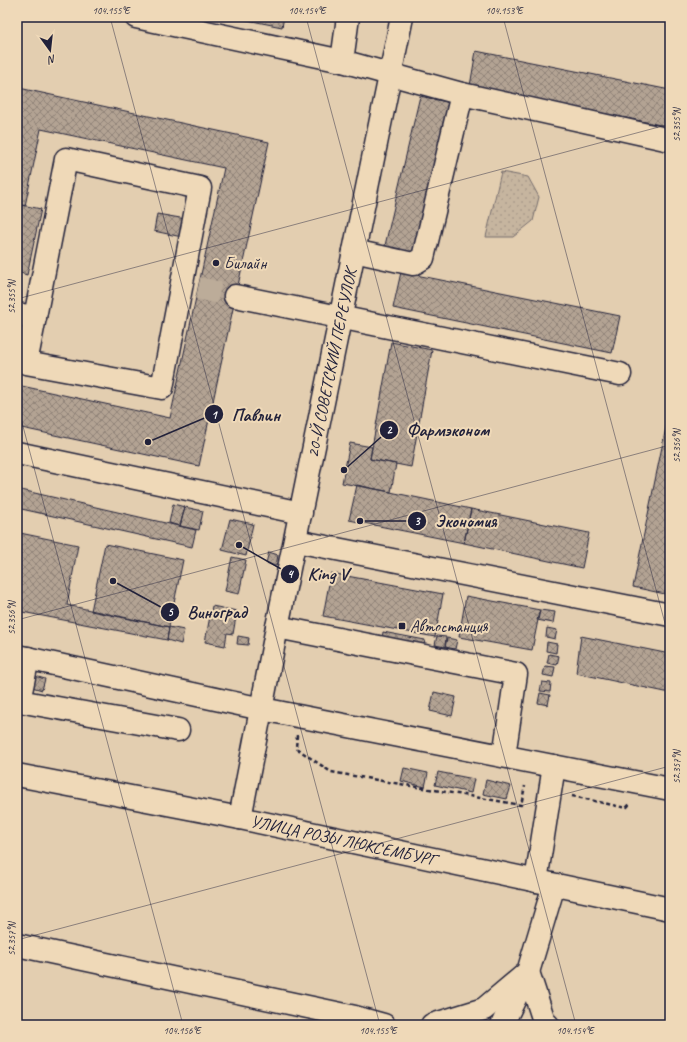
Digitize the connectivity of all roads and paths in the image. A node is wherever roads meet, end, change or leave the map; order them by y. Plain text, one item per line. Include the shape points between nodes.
1 (136, 17) edge
2 (348, 17) edge
3 (402, 17) edge
4 (342, 60) junction
5 (391, 73) junction
6 (462, 94) junction
7 (670, 140) edge
8 (354, 251) junction
9 (235, 296) tunnel mouth
10 (26, 315) edge
11 (341, 316) junction
12 (620, 374) dead end
13 (17, 453) edge
14 (301, 513) junction
15 (296, 541) junction
16 (670, 615) edge
17 (277, 627) junction
18 (22, 657) edge
19 (18, 701) edge
20 (262, 709) junction
21 (297, 729) dead end
22 (178, 730) dead end
23 (504, 756) junction
24 (554, 766) junction
25 (17, 775) edge
26 (525, 786) dead end
27 (670, 789) edge
28 (572, 796) dead end
29 (634, 800) dead end
30 (240, 818) junction
31 (545, 883) junction
32 (670, 909) edge
33 (17, 945) edge
34 (528, 972) junction
35 (384, 1025) edge
36 (432, 1025) edge
37 (502, 1025) edge
38 (548, 1025) edge

1 - 4 street
2 - 4 street
3 - 5 street, 20-Й СОВЕТСКИЙ ПЕРЕУЛОК
4 - 5 street
5 - 6 street
5 - 8 street, 20-Й СОВЕТСКИЙ ПЕРЕУЛОК
6 - 7 street
6 - 8 street via 423,258 413,264
8 - 11 street, 20-Й СОВЕТСКИЙ ПЕРЕУЛОК
9 - 11 street
10 - 10 street via 26,364 162,388 190,287 200,188 66,159
11 - 12 street
11 - 14 street, 20-Й СОВЕТСКИЙ ПЕРЕУЛОК
13 - 14 street
14 - 15 street, 20-Й СОВЕТСКИЙ ПЕРЕУЛОК
15 - 16 street
15 - 17 street, 20-Й СОВЕТСКИЙ ПЕРЕУЛОК
17 - 20 street, 20-Й СОВЕТСКИЙ ПЕРЕУЛОК
17 - 23 street via 516,674
18 - 19 street
18 - 20 street
19 - 22 street
20 - 23 street
20 - 30 street, 20-Й СОВЕТСКИЙ ПЕРЕУЛОК
21 - 26 path via 296,748 331,772 521,805
23 - 24 street
24 - 27 street
24 - 31 street
25 - 30 street, УЛИЦА РОЗЫ ЛЮКСЕМБУРГ
28 - 29 path via 626,808
30 - 31 street, УЛИЦА РОЗЫ ЛЮКСЕМБУРГ
31 - 32 street, УЛИЦА РОЗЫ ЛЮКСЕМБУРГ
31 - 34 street
33 - 35 street
34 - 36 street via 484,1009
34 - 37 street
34 - 38 street via 544,1021

